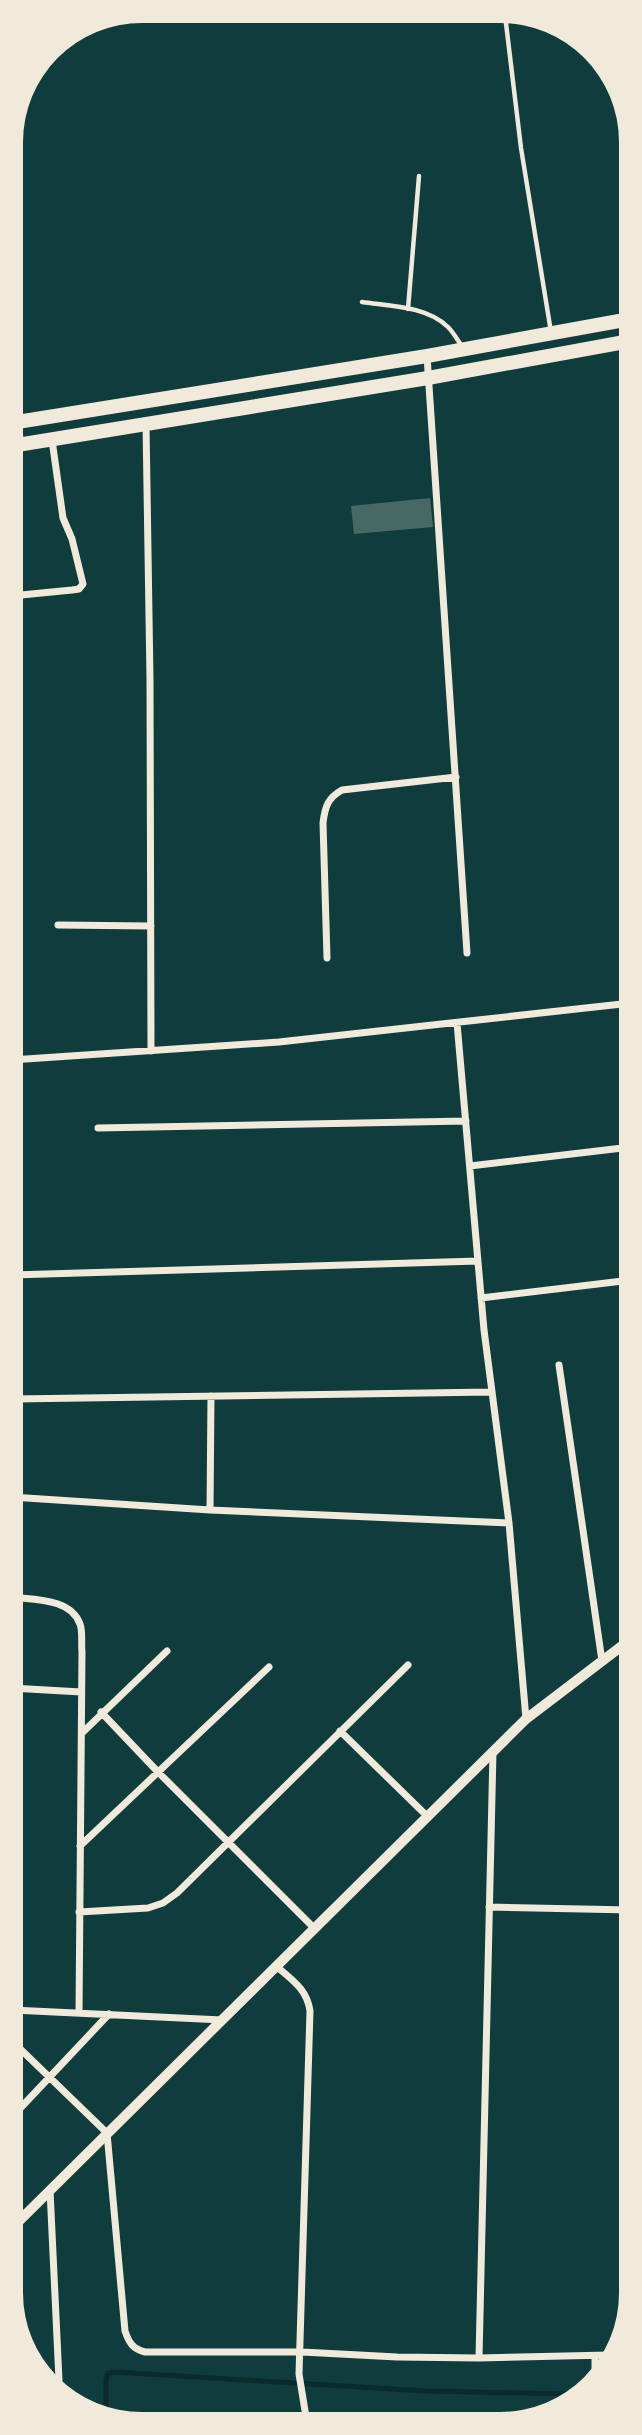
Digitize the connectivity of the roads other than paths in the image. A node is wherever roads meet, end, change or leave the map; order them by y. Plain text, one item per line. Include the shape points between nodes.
1 (506, 24) edge
2 (419, 176) dead end
3 (362, 302) dead end
4 (408, 309) junction
5 (619, 321) edge
6 (551, 333) junction
7 (619, 343) edge
8 (463, 349) junction
9 (426, 356) junction
10 (428, 378) junction
11 (23, 421) edge
12 (146, 425) junction
13 (52, 439) junction
14 (23, 444) edge
15 (23, 595) edge
16 (456, 777) junction
17 (58, 925) dead end
18 (151, 926) junction
19 (467, 953) dead end
20 (327, 958) dead end
21 (619, 1004) edge
22 (457, 1023) junction
23 (151, 1051) junction
24 (23, 1059) edge
25 (466, 1121) junction
26 (98, 1128) dead end
27 (619, 1148) edge
28 (470, 1166) junction
29 (478, 1261) junction
30 (23, 1275) edge
31 (619, 1281) edge
32 (481, 1298) junction
33 (559, 1365) dead end
34 (492, 1392) junction
35 (211, 1396) junction
36 (23, 1399) edge
37 (23, 1498) edge
38 (209, 1510) junction
39 (509, 1522) junction
40 (23, 1599) edge
41 (619, 1648) edge
42 (167, 1651) dead end
43 (602, 1661) junction
44 (408, 1665) dead end
45 (269, 1667) dead end
46 (23, 1689) edge
47 (81, 1692) junction
48 (101, 1712) junction
49 (526, 1719) junction
50 (340, 1731) junction
51 (81, 1734) junction
52 (493, 1752) junction
53 (157, 1771) junction
54 (427, 1816) junction
55 (228, 1842) junction
56 (80, 1846) junction
57 (489, 1907) junction
58 (619, 1910) edge
59 (79, 1912) junction
60 (314, 1928) junction
61 (276, 1966) junction
62 (23, 2010) edge
63 (79, 2013) junction
64 (109, 2014) junction
65 (222, 2020) junction
66 (23, 2051) edge
67 (49, 2077) junction
68 (23, 2106) edge
69 (107, 2133) junction
70 (50, 2189) junction
71 (23, 2217) edge
72 (302, 2352) junction
73 (595, 2356) junction
74 (601, 2356) edge
75 (479, 2358) junction
76 (595, 2365) edge
77 (59, 2379) edge
78 (306, 2412) edge

1 - 6 lane
2 - 4 lane
3 - 4 lane
4 - 8 lane via 437,318
5 - 6 main road
6 - 8 main road
7 - 10 main road
8 - 9 main road
9 - 10 street
9 - 11 main road
10 - 12 main road
10 - 16 street
12 - 13 main road
12 - 18 street
13 - 14 main road
13 - 15 street via 63,519 83,584 79,589
16 - 19 street
16 - 20 street via 342,790 331,796 323,822
17 - 18 street
18 - 23 street
21 - 22 street
22 - 23 street
22 - 25 street
23 - 24 street
25 - 26 street
25 - 28 street
27 - 28 street
28 - 29 street
29 - 30 street
29 - 32 street
31 - 32 street
32 - 34 street
33 - 43 street
34 - 35 street
34 - 39 street
35 - 36 street
35 - 38 street
37 - 38 street
38 - 39 street
39 - 49 street
40 - 47 street via 58,1604 72,1612 80,1625
41 - 43 street
42 - 48 street
43 - 49 street
44 - 50 street
45 - 53 street
46 - 47 street
47 - 51 street
48 - 51 street
48 - 53 street
49 - 52 street
50 - 54 street
50 - 55 street
51 - 56 street
52 - 54 street
52 - 57 street
53 - 55 street
53 - 56 street
54 - 60 street
55 - 59 street via 163,1903
55 - 60 street
56 - 59 street
57 - 58 street
57 - 75 street
59 - 63 street
60 - 61 street
61 - 65 street
61 - 72 street via 303,1990 310,2011
62 - 63 street
63 - 64 street
64 - 65 street
64 - 67 street
65 - 69 street
66 - 67 street
67 - 68 street
67 - 69 street
69 - 70 street
69 - 72 street via 125,2331 136,2350
70 - 71 street
70 - 77 street
72 - 75 street
72 - 78 street via 299,2374
73 - 74 street
73 - 75 street
73 - 76 street

